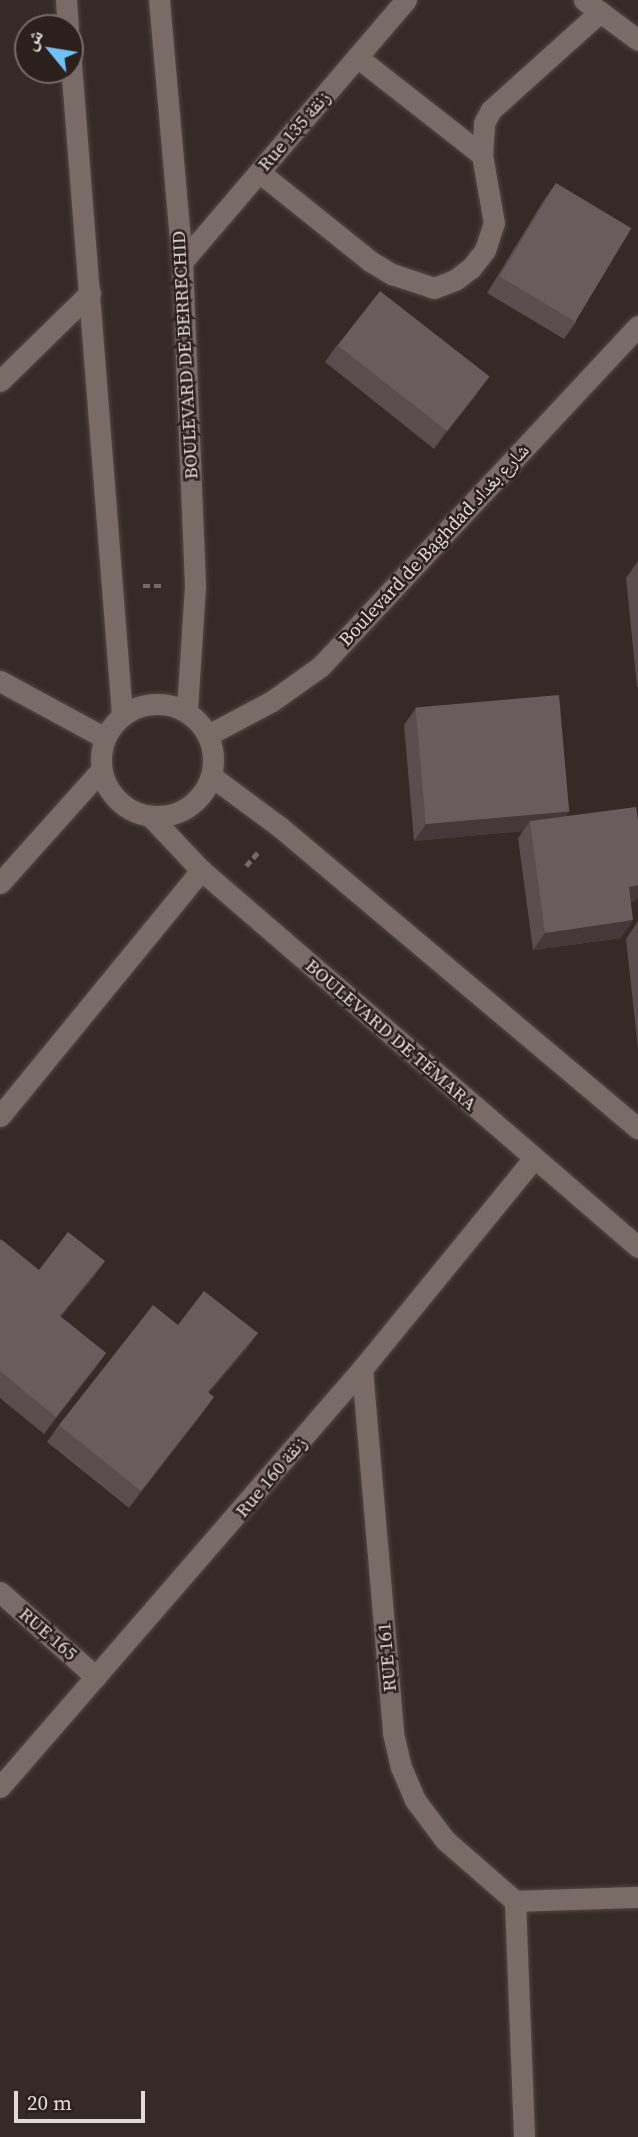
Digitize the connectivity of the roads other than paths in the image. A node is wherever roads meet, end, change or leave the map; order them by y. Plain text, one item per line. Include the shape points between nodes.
1 (159, 0) edge
2 (406, 0) edge
3 (592, 6) edge
4 (638, 40) edge
5 (357, 57) junction
6 (73, 84) edge
7 (482, 155) junction
8 (259, 172) junction
9 (182, 262) junction
10 (90, 293) junction
11 (638, 326) edge
12 (0, 381) edge
13 (0, 681) edge
14 (187, 711) junction
15 (122, 715) junction
16 (208, 735) junction
17 (105, 738) junction
18 (102, 770) junction
19 (211, 776) junction
20 (150, 817) junction
21 (201, 870) junction
22 (0, 883) edge
23 (0, 1116) edge
24 (638, 1128) edge
25 (533, 1159) junction
26 (638, 1247) edge
27 (362, 1369) junction
28 (0, 1592) edge
29 (96, 1677) junction
30 (0, 1787) edge
31 (638, 1897) edge
32 (515, 1901) junction
33 (524, 2137) edge

1 - 9 street, BOULEVARD DE BERRECHID
2 - 5 street, Rue 135 زنقة
3 - 4 street
3 - 7 street via 491,110 484,123
5 - 7 street
5 - 8 street, Rue 135 زنقة
6 - 10 street
7 - 8 street via 494,223 485,250 463,274 434,288 370,261
8 - 9 street, Rue 135 زنقة
9 - 14 street, BOULEVARD DE BERRECHID via 195,586
10 - 12 street
10 - 15 street
11 - 16 street, Boulevard de Baghdad شارع بغداد via 321,666 284,694
13 - 17 street
14 - 15 street via 156,703
14 - 16 street
15 - 17 street
16 - 19 street
17 - 18 street
18 - 20 street via 115,799
18 - 22 street
19 - 20 street via 192,804 177,813
19 - 24 street via 280,827
20 - 21 street, BOULEVARD DE TÉMARA
21 - 23 street
21 - 25 street, BOULEVARD DE TÉMARA
25 - 26 street, BOULEVARD DE TÉMARA
25 - 27 street, Rue 160 زنقة
27 - 29 street, Rue 160 زنقة
27 - 32 street, RUE 161 via 393,1733 401,1767 415,1800 445,1840
28 - 29 street, RUE 165
29 - 30 street, Rue 160 زنقة
31 - 32 street
32 - 33 street

